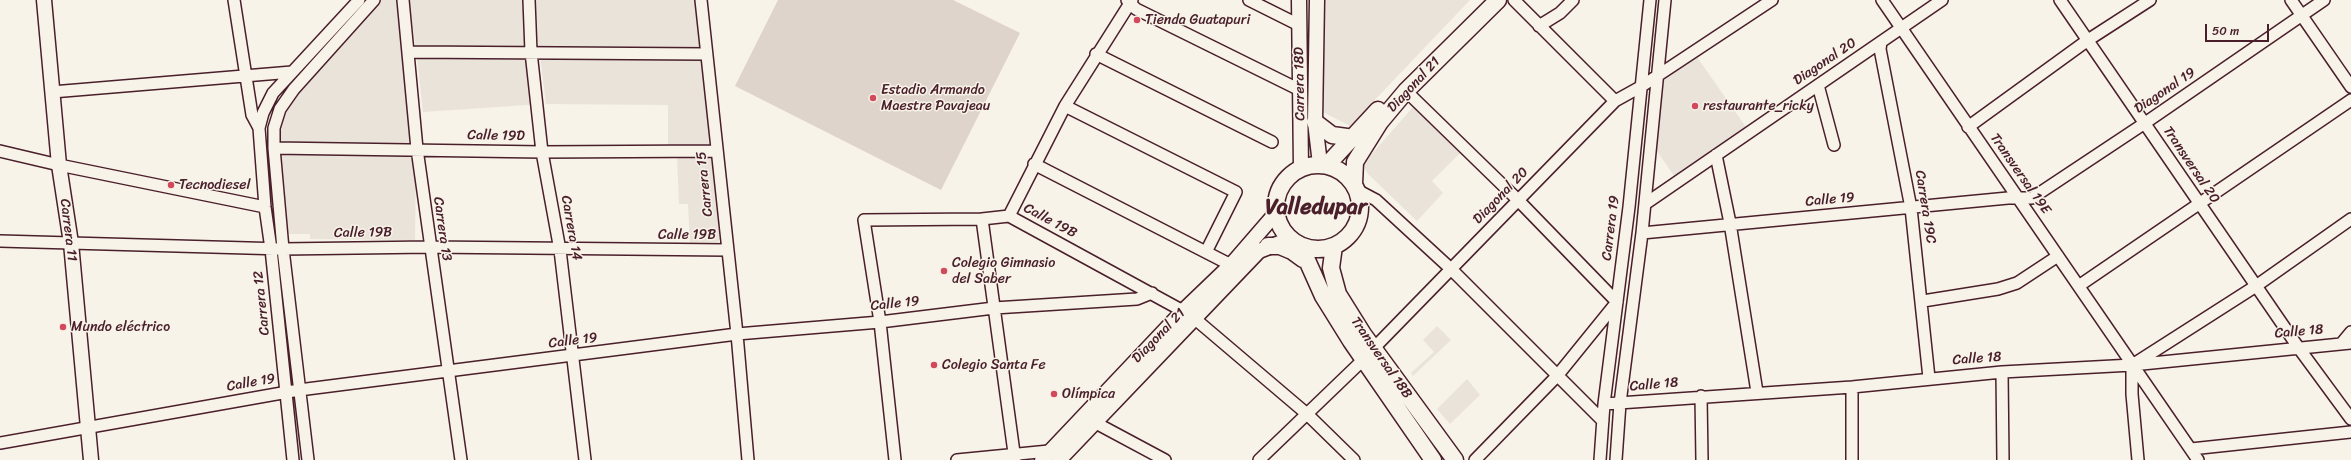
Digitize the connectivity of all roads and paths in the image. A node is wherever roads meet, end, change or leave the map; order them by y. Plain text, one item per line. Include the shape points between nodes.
1 (36, 0) edge
2 (44, 0) edge
3 (234, 0) edge
4 (359, 0) edge
5 (374, 0) edge
6 (403, 0) edge
7 (530, 0) edge
8 (701, 0) edge
9 (1249, 0) edge
10 (1299, 0) edge
11 (1317, 0) edge
12 (1482, 0) edge
13 (1498, 0) edge
14 (1514, 0) edge
15 (1573, 0) edge
16 (1650, 0) edge
17 (1665, 0) edge
18 (1772, 0) edge
19 (1882, 0) edge
20 (1942, 0) edge
21 (2060, 0) edge
22 (2150, 0) edge
23 (2291, 0) edge
24 (2324, 0) edge
25 (1130, 1) edge
26 (2302, 16) junction
27 (1299, 25) junction
28 (1539, 26) junction
29 (1902, 28) junction
30 (2088, 40) junction
31 (1881, 42) junction
32 (409, 52) junction
33 (531, 52) junction
34 (706, 54) junction
35 (1096, 54) junction
36 (292, 72) junction
37 (244, 75) junction
38 (1658, 75) junction
39 (1818, 85) junction
40 (1642, 86) junction
41 (2351, 88) edge
42 (1300, 90) junction
43 (1406, 91) junction
44 (52, 92) junction
45 (2351, 100) edge
46 (1615, 101) junction
47 (1065, 106) junction
48 (1315, 122) junction
49 (2145, 123) junction
50 (1968, 127) junction
51 (259, 128) junction
52 (1354, 138) junction
53 (1272, 142) dead end
54 (1834, 145) dead end
55 (274, 148) junction
56 (417, 149) junction
57 (0, 151) edge
58 (717, 151) junction
59 (542, 152) junction
60 (1716, 155) junction
61 (56, 164) junction
62 (1034, 164) junction
63 (1323, 164) junction
64 (1301, 168) junction
65 (1356, 187) junction
66 (2019, 198) junction
67 (1518, 200) junction
68 (1645, 204) junction
69 (2200, 204) junction
70 (265, 207) junction
71 (1911, 208) junction
72 (1276, 213) junction
73 (1009, 216) junction
74 (982, 219) junction
75 (2351, 219) edge
76 (1730, 223) junction
77 (1642, 233) junction
78 (0, 241) edge
79 (66, 243) junction
80 (1299, 244) junction
81 (1268, 246) junction
82 (1334, 246) junction
83 (429, 247) junction
84 (271, 249) junction
85 (283, 249) junction
86 (560, 250) junction
87 (727, 250) junction
88 (1206, 252) junction
89 (2058, 256) junction
90 (1231, 265) junction
91 (1310, 269) junction
92 (1451, 269) junction
93 (2080, 285) junction
94 (2256, 286) junction
95 (1152, 293) junction
96 (1923, 301) junction
97 (1617, 302) junction
98 (994, 308) junction
99 (1189, 314) junction
100 (880, 322) junction
101 (2351, 332) edge
102 (737, 334) junction
103 (2346, 344) edge
104 (2298, 347) junction
105 (1369, 354) junction
106 (573, 356) junction
107 (2132, 365) junction
108 (448, 371) junction
109 (2002, 372) junction
110 (1557, 376) junction
111 (1929, 378) junction
112 (1852, 387) junction
113 (299, 390) junction
114 (286, 392) junction
115 (1757, 392) junction
116 (1701, 396) junction
117 (1620, 403) junction
118 (1604, 404) junction
119 (1307, 414) junction
120 (2351, 419) edge
121 (1603, 421) junction
122 (1094, 422) junction
123 (83, 428) junction
124 (2351, 432) edge
125 (0, 443) edge
126 (2191, 449) junction
127 (1272, 455) edge
128 (1014, 457) edge
129 (1050, 457) edge
130 (1161, 459) edge
131 (82, 460) edge
132 (92, 460) edge
133 (292, 460) edge
134 (308, 460) edge
135 (461, 460) edge
136 (585, 460) edge
137 (748, 460) edge
138 (895, 460) edge
139 (957, 460) edge
140 (1259, 460) edge
141 (1354, 460) edge
142 (1433, 460) edge
143 (1455, 460) edge
144 (1475, 460) edge
145 (1600, 460) edge
146 (1616, 460) edge
147 (1702, 460) edge
148 (1852, 460) edge
149 (2003, 460) edge
150 (2138, 460) edge
151 (2198, 460) edge

1 - 61 main road, Carrera 11
2 - 44 main road, Carrera 11
3 - 37 street
4 - 36 street
5 - 55 street, Carrera 12 via 317,61 283,104 275,122
6 - 32 street, Carrera 13
7 - 33 street, Carrera 14
8 - 34 street, Carrera 15
9 - 27 street
10 - 27 main road, Carrera 18D
11 - 48 main road, Carrera 18D
12 - 52 highway, Diagonal 21 via 1400,84
13 - 43 highway, Diagonal 21
14 - 28 street
15 - 28 street via 1560,13
16 - 40 street, Carrera 19
17 - 38 street
18 - 38 street, Diagonal 20
19 - 29 street, Transversal 19E
20 - 29 street, Diagonal 20
21 - 30 street, Transversal 20
22 - 30 street
23 - 26 street
24 - 26 street, Diagonal 19
25 - 35 street
25 - 42 street via 1136,9
26 - 41 street
26 - 49 street, Diagonal 19
27 - 42 main road, Carrera 18D
28 - 46 street
29 - 31 street, Diagonal 20
29 - 50 street, Transversal 19E
30 - 49 street, Transversal 20
30 - 50 street
31 - 39 street, Diagonal 20
31 - 71 street, Carrera 19C via 1880,49
32 - 33 street
32 - 56 street, Carrera 13
33 - 34 street
33 - 59 street, Carrera 14
34 - 58 street, Carrera 15
35 - 47 street
35 - 53 street
36 - 37 street
36 - 51 street via 269,100
37 - 44 street
37 - 51 street via 252,115
38 - 40 street, Diagonal 20
38 - 68 street
39 - 54 street
39 - 60 street, Diagonal 20
40 - 46 street, Diagonal 20
40 - 97 street, Carrera 19
42 - 64 main road, Carrera 18D
43 - 65 highway, Diagonal 21 via 1380,122 1355,162
43 - 67 street
44 - 61 main road, Carrera 11
45 - 69 street
46 - 67 street, Diagonal 20
47 - 62 street
47 - 88 street via 1236,192
48 - 52 highway via 1332,135
48 - 63 main road, Carrera 18D
49 - 66 street, Diagonal 19 via 2032,198
49 - 69 street, Transversal 20
50 - 66 street, Transversal 19E
51 - 70 street, Carrera 12
52 - 63 highway, Diagonal 21
55 - 56 street, Calle 19D
55 - 85 street, Carrera 12
56 - 59 street, Calle 19D
56 - 83 street, Carrera 13
57 - 61 street
58 - 59 street, Calle 19D
58 - 87 street, Carrera 15
59 - 86 street, Carrera 14
60 - 68 street, Diagonal 20
60 - 76 street
61 - 70 street
61 - 79 main road, Carrera 11
62 - 73 street
62 - 88 street
63 - 64 highway
63 - 65 highway via 1342,172
64 - 72 highway via 1291,173 1281,186 1276,202
65 - 82 highway via 1360,212 1358,223 1344,241
65 - 92 street via 1376,200
66 - 71 street, Calle 19
66 - 89 street, Transversal 19E
67 - 92 street, Diagonal 20
67 - 97 street
68 - 77 street
69 - 93 street
69 - 94 street, Transversal 20
70 - 84 street, Carrera 12
71 - 76 street, Calle 19
71 - 96 street, Carrera 19C
72 - 80 highway via 1282,230
72 - 90 main road, Diagonal 21
73 - 74 street, Calle 19B
73 - 95 street, Calle 19B
74 - 98 street
74 - 100 street, Calle 19B via 864,220
75 - 94 street
76 - 77 street, Calle 19
76 - 115 street
77 - 117 street
78 - 79 street, Calle 19B
79 - 84 street, Calle 19B
79 - 123 main road, Carrera 11
80 - 81 main road, Diagonal 21 via 1282,242
80 - 82 highway via 1313,249
80 - 91 highway, Transversal 18B
81 - 91 highway via 1280,246 1292,251 1302,258
81 - 99 main road, Diagonal 21 via 1259,251
82 - 105 highway, Transversal 18B via 1332,268 1338,294
83 - 85 street, Calle 19B
83 - 86 street, Calle 19B
83 - 108 street, Carrera 13
84 - 85 street, Calle 19B
84 - 114 street, Carrera 12
85 - 113 street, Carrera 12
86 - 87 street, Calle 19B
86 - 106 street, Carrera 14
87 - 102 street, Carrera 15
88 - 90 street
89 - 93 street, Transversal 19E
89 - 96 street via 2017,283 1998,289
90 - 99 main road, Diagonal 21
91 - 105 highway, Transversal 18B via 1323,296
92 - 105 street, Diagonal 20
92 - 110 street
93 - 107 street, Transversal 19E
94 - 104 street, Transversal 20
94 - 107 street
95 - 98 street, Calle 19 via 1137,299
95 - 99 street, Calle 19B
96 - 111 street, Carrera 19C
97 - 110 street
97 - 118 street, Carrera 19
98 - 100 street, Calle 19
98 - 128 street
99 - 119 street, Calle 19B
99 - 122 main road, Diagonal 21
99 - 129 main road, Diagonal 21
100 - 102 street, Calle 19
100 - 138 street
101 - 103 street
102 - 106 street, Calle 19
102 - 137 street, Carrera 15
103 - 104 street, Calle 18
104 - 107 street, Calle 18
104 - 120 street, Transversal 20
105 - 119 street, Diagonal 20
105 - 142 highway, Transversal 18B
105 - 143 highway, Transversal 18B
106 - 108 street, Calle 19
106 - 136 street, Carrera 14
107 - 109 street, Calle 18
107 - 126 street, Transversal 19E
107 - 150 street
108 - 113 street, Calle 19
108 - 135 street, Carrera 13
109 - 111 street, Calle 18
109 - 149 street
110 - 121 street
110 - 144 street
111 - 112 street, Calle 18
112 - 115 street, Calle 18
112 - 148 street
113 - 114 street, Calle 19
113 - 134 street, Carrera 12
114 - 123 street, Calle 19
114 - 133 street, Carrera 12
115 - 116 street, Calle 18
116 - 117 street, Calle 18
116 - 147 street
117 - 118 street, Calle 18
117 - 146 street
118 - 121 street, Carrera 19
119 - 127 street, Diagonal 20
119 - 141 street, Calle 19B
121 - 145 street, Carrera 19
122 - 129 main road, Diagonal 21
122 - 130 street
123 - 125 street, Calle 19
123 - 131 main road, Carrera 11
123 - 132 main road, Carrera 11
124 - 126 street
126 - 151 street, Transversal 19E
127 - 140 street, Diagonal 20
128 - 129 street
128 - 139 street

